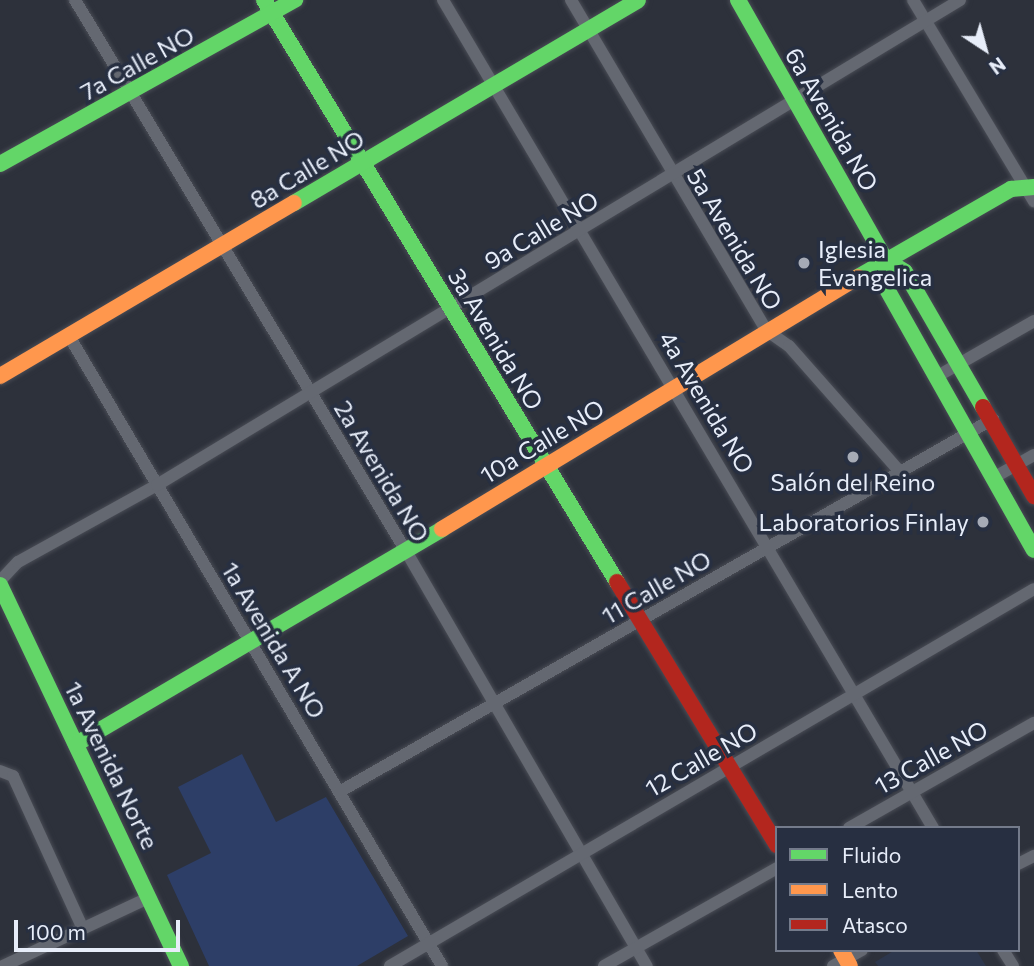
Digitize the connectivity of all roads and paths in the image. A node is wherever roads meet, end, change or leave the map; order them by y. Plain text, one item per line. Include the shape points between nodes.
1 (75, 0) edge
2 (295, 0) edge
3 (443, 0) edge
4 (571, 0) edge
5 (638, 0) edge
6 (738, 0) edge
7 (913, 0) edge
8 (960, 0) edge
9 (268, 7) edge
10 (925, 21) junction
11 (589, 29) junction
12 (495, 84) junction
13 (131, 93) junction
14 (796, 101) junction
15 (363, 162) junction
16 (0, 164) edge
17 (672, 176) junction
18 (1032, 192) edge
19 (581, 230) junction
20 (222, 245) junction
21 (886, 260) junction
22 (451, 308) junction
23 (1034, 321) edge
24 (766, 330) junction
25 (69, 336) junction
26 (960, 364) junction
27 (0, 376) edge
28 (936, 377) junction
29 (675, 388) junction
30 (311, 393) junction
31 (993, 419) junction
32 (967, 433) junction
33 (1034, 455) edge
34 (546, 465) junction
35 (1017, 465) junction
36 (900, 472) junction
37 (993, 478) junction
38 (158, 485) junction
39 (1034, 496) edge
40 (768, 547) junction
41 (1034, 550) edge
42 (406, 551) junction
43 (0, 583) edge
44 (1034, 589) edge
45 (640, 620) junction
46 (250, 641) junction
47 (855, 694) junction
48 (494, 704) junction
49 (1034, 723) edge
50 (76, 744) junction
51 (730, 767) junction
52 (0, 771) edge
53 (340, 792) junction
54 (913, 792) junction
55 (853, 826) edge
56 (932, 826) edge
57 (775, 842) edge
58 (582, 853) junction
59 (775, 869) edge
60 (150, 897) junction
61 (83, 929) junction
62 (429, 943) junction
63 (636, 948) junction
64 (858, 952) edge
65 (0, 958) edge
66 (842, 960) edge
67 (3, 966) edge
68 (181, 966) edge
69 (390, 966) edge
70 (442, 966) edge
71 (604, 966) edge
72 (647, 966) edge

1 - 13 street, 2a Avenida NO
2 - 9 street, 7a Calle NO
3 - 12 street, 4a Avenida NO
4 - 11 street, 5a Avenida NO
5 - 11 street, 8a Calle NO
6 - 14 street, 6a Avenida NO
7 - 10 street
8 - 10 street, 9a Calle NO
9 - 13 street, 7a Calle NO
9 - 15 street, 3a Avenida NO
10 - 14 street, 9a Calle NO
10 - 18 street
11 - 12 street, 8a Calle NO
11 - 17 street, 5a Avenida NO
12 - 15 street, 8a Calle NO
12 - 19 street, 4a Avenida NO
13 - 16 street, 7a Calle NO
13 - 20 street, 2a Avenida NO
14 - 17 street, 9a Calle NO
14 - 21 street, 6a Avenida NO
15 - 20 street, 8a Calle NO
15 - 22 street, 3a Avenida NO
17 - 19 street, 9a Calle NO
17 - 24 street, 5a Avenida NO
18 - 21 street, 10a Calle NO via 1010,189
19 - 22 street, 9a Calle NO
19 - 29 street, 4a Avenida NO
20 - 25 street, 8a Calle NO
20 - 30 street, 2a Avenida NO
21 - 24 street, 10a Calle NO
21 - 26 street, 6a Avenida NO via 905,272
21 - 28 street, 6a Avenida NO via 884,284
22 - 30 street, 9a Calle NO
22 - 34 street, 3a Avenida NO
23 - 26 street
24 - 29 street, 10a Calle NO
24 - 36 street, 5a Avenida NO via 789,345
25 - 27 street, 8a Calle NO
25 - 38 street, 1a Avenida A NO
26 - 28 street
26 - 31 street, 6a Avenida NO
28 - 32 street, 6a Avenida NO
29 - 34 street, 10a Calle NO
29 - 40 street, 4a Avenida NO
30 - 38 street, 9a Calle NO
30 - 42 street, 2a Avenida NO
31 - 32 street, 11 Calle NO
31 - 35 street, 6a Avenida NO
32 - 36 street, 11 Calle NO
32 - 37 street, 6a Avenida NO
33 - 35 street
34 - 42 street, 10a Calle NO
34 - 45 street, 3a Avenida NO
35 - 37 street
35 - 39 street, 6a Avenida NO
36 - 40 street, 11 Calle NO
37 - 41 street, 6a Avenida NO
38 - 43 street, 9a Calle NO via 18,562
38 - 46 street, 1a Avenida A NO
40 - 45 street, 11 Calle NO
40 - 47 street, 4a Avenida NO
42 - 46 street, 10a Calle NO
42 - 48 street, 2a Avenida NO
43 - 50 street, 1a Avenida Norte
44 - 47 street, 12 Calle NO
45 - 48 street, 11 Calle NO
45 - 51 street, 3a Avenida NO
46 - 50 street, 10a Calle NO
46 - 53 street, 1a Avenida A NO
47 - 51 street, 12 Calle NO
47 - 54 street, 4a Avenida NO
48 - 53 street, 11 Calle NO
48 - 58 street, 2a Avenida NO
49 - 54 street, 13 Calle NO
50 - 60 street, 1a Avenida Norte
51 - 57 street, 3a Avenida NO
51 - 58 street, 12 Calle NO
52 - 61 street via 13,776
53 - 62 street, 1a Avenida A NO
54 - 55 street, 13 Calle NO
54 - 56 street, 4a Avenida NO
58 - 62 street, 12 Calle NO
58 - 63 street, 2a Avenida NO
59 - 63 street
60 - 61 street
60 - 68 street, 1a Avenida Norte
61 - 67 street
62 - 69 street, 12 Calle NO
62 - 70 street, 1a Avenida A NO
63 - 71 street
63 - 72 street, 2a Avenida NO
64 - 66 street
65 - 67 street

